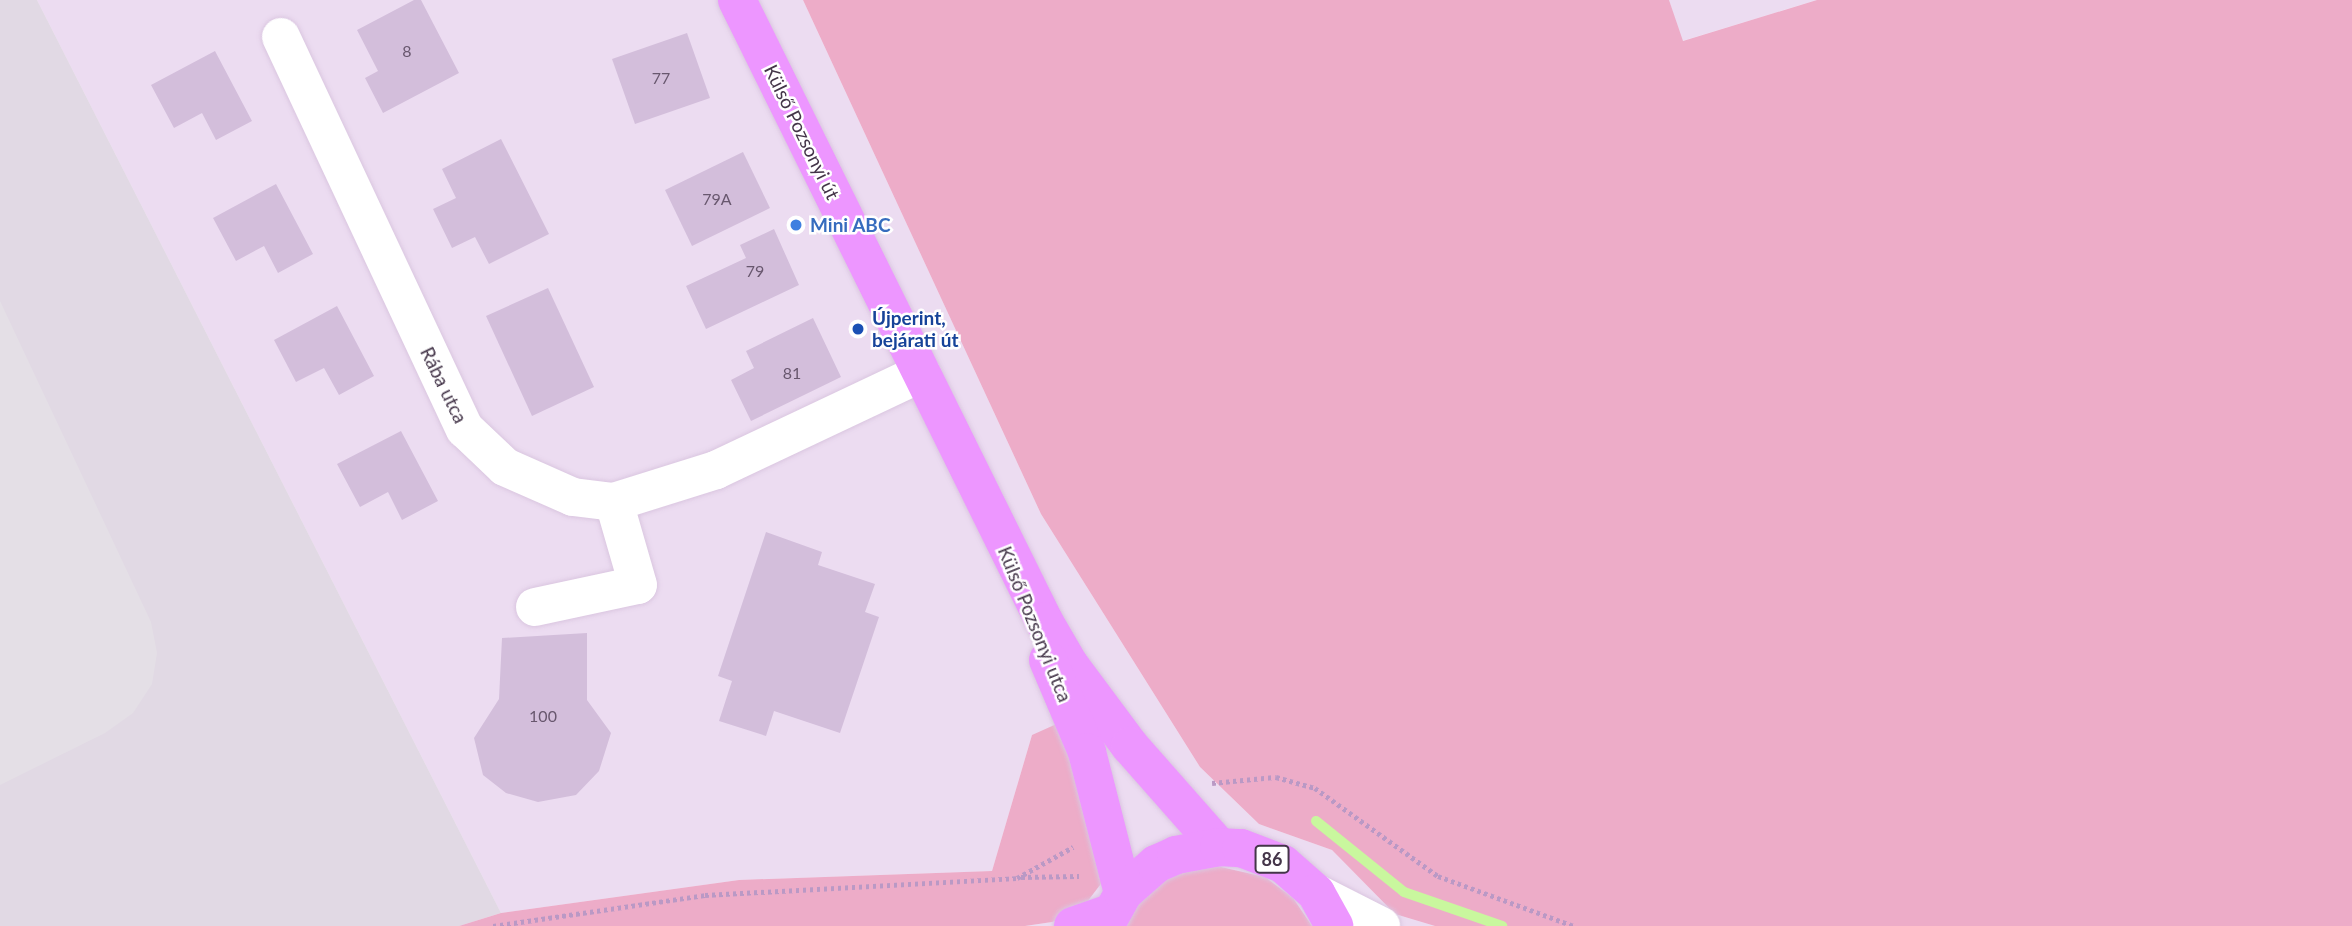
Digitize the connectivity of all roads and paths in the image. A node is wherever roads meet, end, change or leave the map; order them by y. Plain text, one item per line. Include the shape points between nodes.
1 (737, 0) edge
2 (281, 37) dead end
3 (921, 373) junction
4 (614, 502) junction
5 (997, 527) junction
6 (535, 607) dead end
7 (1168, 791) junction
8 (1104, 821) junction
9 (1219, 847) junction
10 (1017, 878) junction
11 (1316, 893) junction
12 (1107, 902) edge
13 (493, 926) edge
14 (1073, 926) edge
15 (1335, 926) edge
16 (1381, 926) edge
17 (1574, 926) edge

1 - 3 main road, Külső Pozsonyi út
2 - 4 street, Rába utca via 464,429 505,467 573,498
3 - 4 street, Rába utca via 716,470
3 - 5 main road, Külső Pozsonyi út
4 - 6 street via 638,585
5 - 7 main road, Külső Pozsonyi utca via 1069,664
5 - 8 main road, Külső Pozsonyi utca via 1087,752
7 - 9 main road, Külső Pozsonyi utca
7 - 17 path via 1236,779 1296,781 1328,794 1388,844 1438,876
8 - 10 path via 1063,855
8 - 12 main road, Külső Pozsonyi utca
9 - 11 main road, 86 via 1263,854 1283,864
9 - 12 main road, 86 via 1176,855
10 - 12 path
10 - 13 path via 705,895
11 - 15 main road, 86
11 - 16 street
12 - 14 main road, 86

